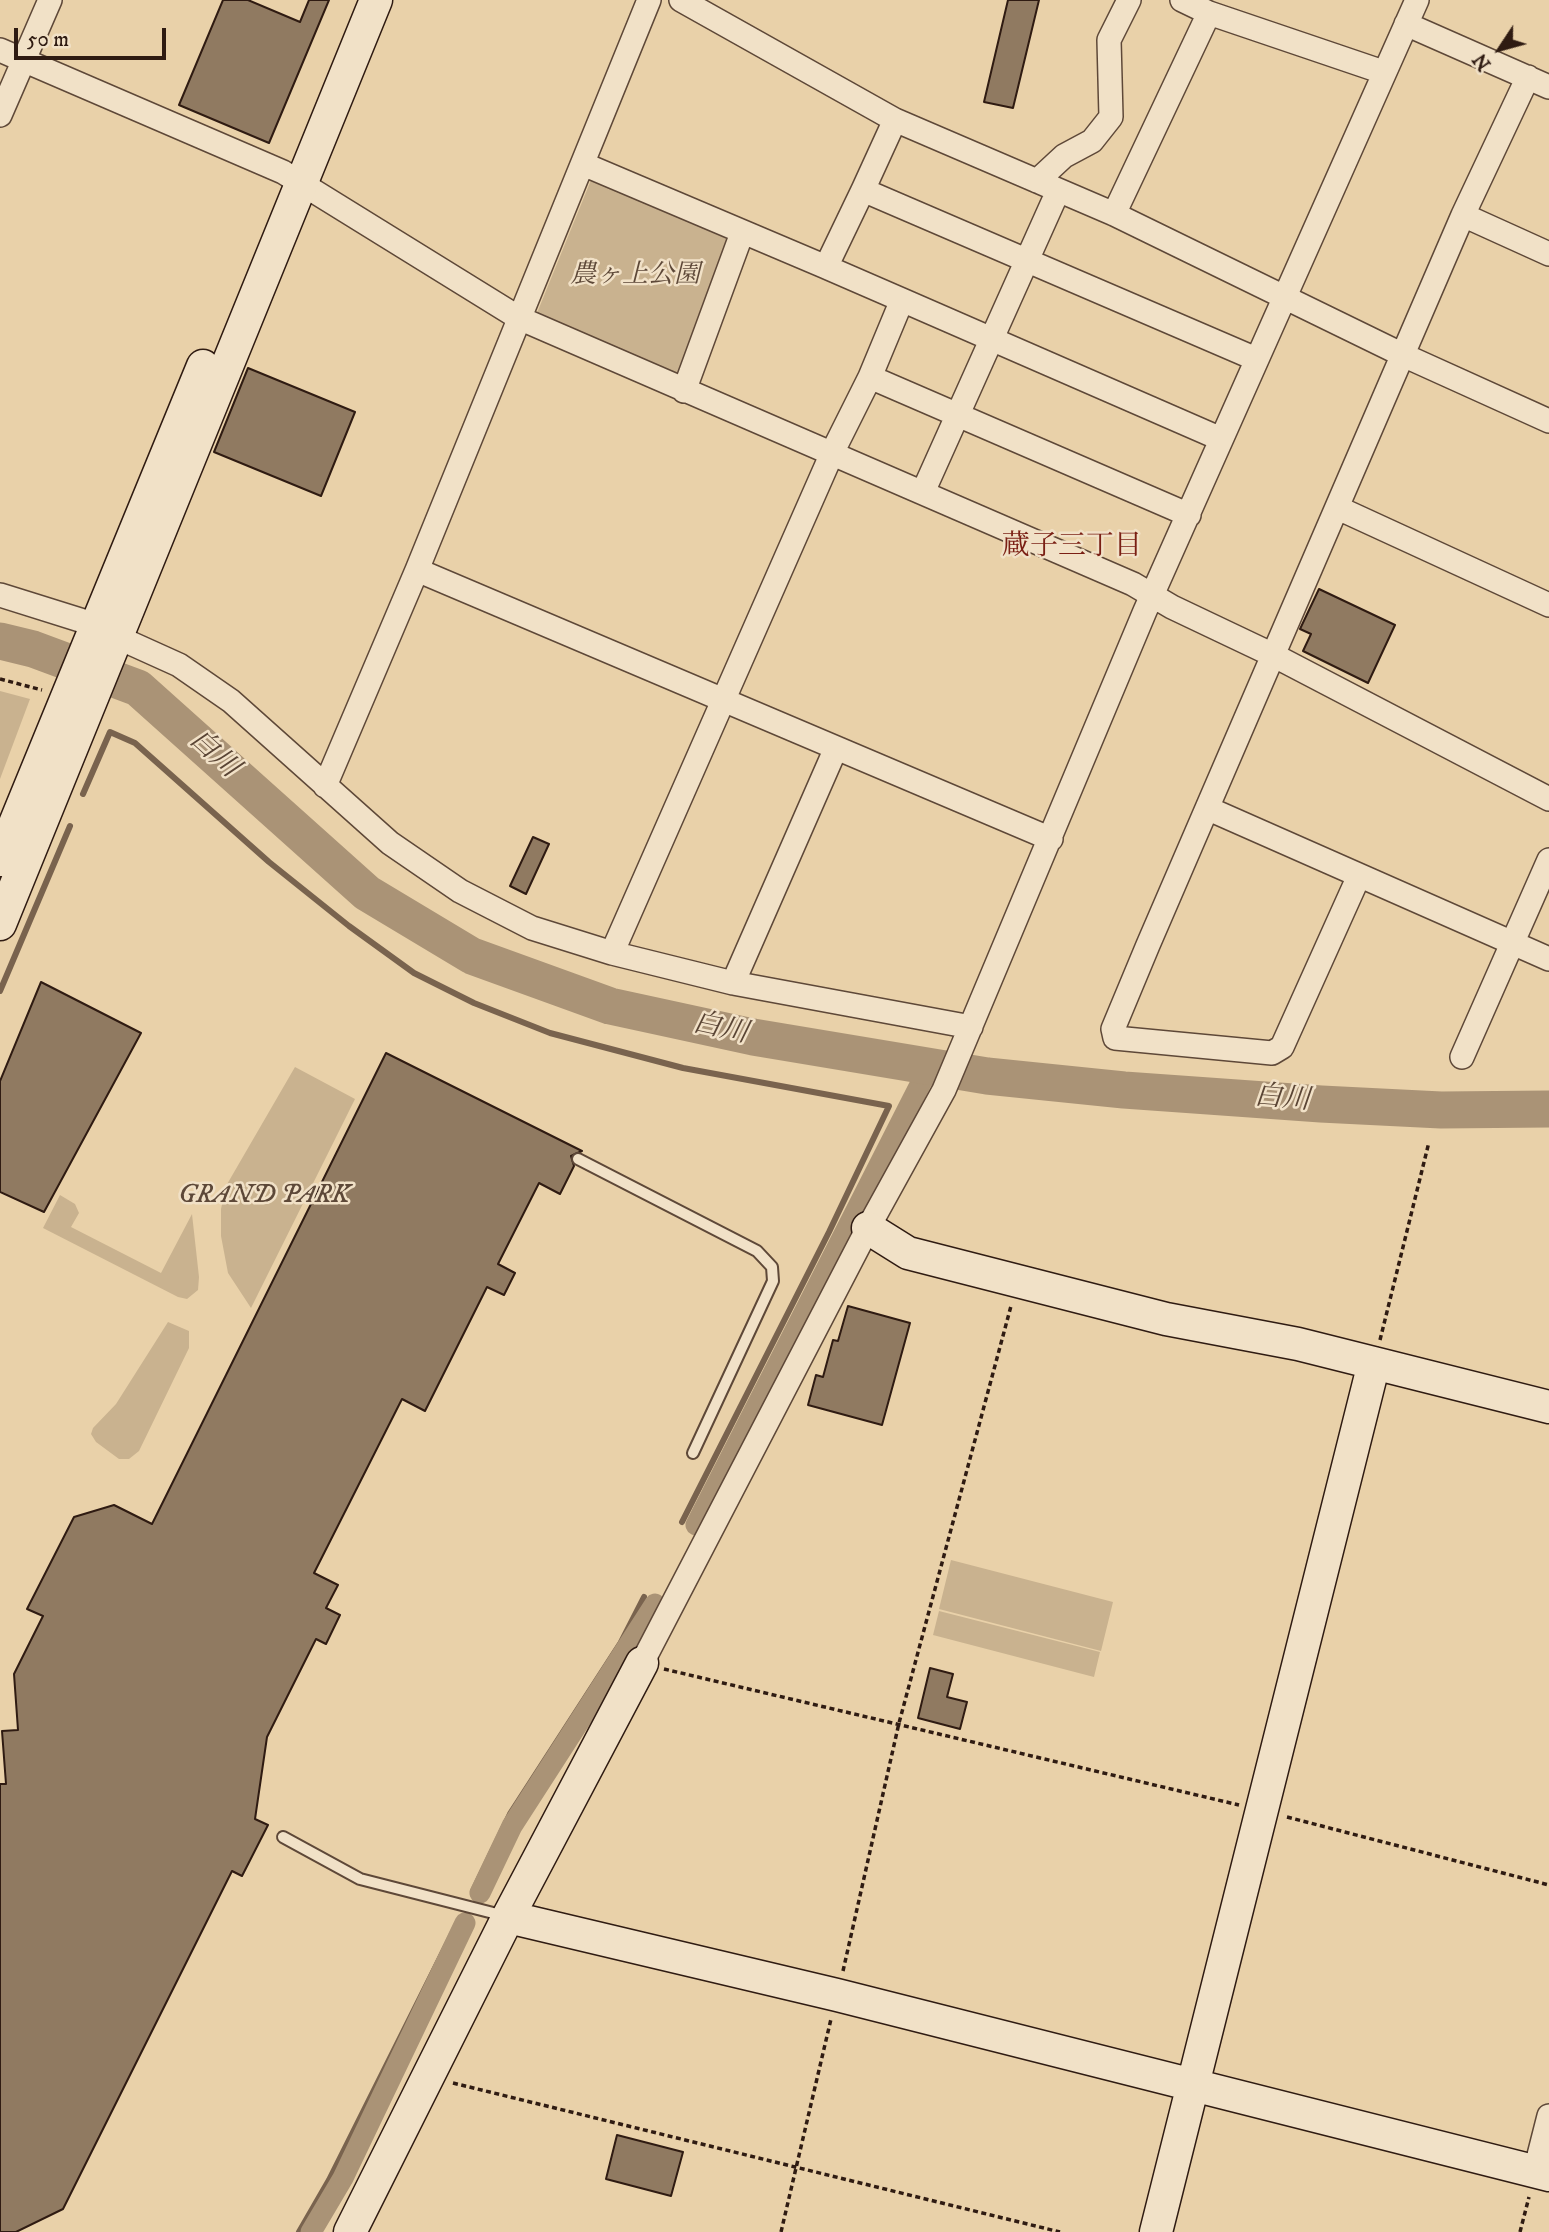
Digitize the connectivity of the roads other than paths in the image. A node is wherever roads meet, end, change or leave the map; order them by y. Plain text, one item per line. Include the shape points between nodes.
1 (50, 0) edge
2 (352, 0) edge
3 (376, 0) edge
4 (649, 0) edge
5 (681, 0) edge
6 (1129, 0) edge
7 (1182, 0) edge
8 (1417, 0) edge
9 (1209, 13) junction
10 (1406, 24) junction
11 (0, 50) edge
12 (24, 61) junction
13 (1383, 72) junction
14 (1528, 77) junction
15 (1549, 87) edge
16 (0, 115) edge
17 (895, 120) junction
18 (583, 164) junction
19 (292, 178) junction
20 (1037, 181) junction
21 (863, 190) junction
22 (1058, 191) junction
23 (1114, 214) junction
24 (1464, 215) junction
25 (743, 233) junction
26 (1549, 254) edge
27 (1028, 261) junction
28 (826, 267) junction
29 (1284, 295) junction
30 (902, 300) junction
31 (519, 317) junction
32 (991, 338) junction
33 (1403, 355) junction
34 (1256, 359) junction
35 (870, 377) junction
36 (684, 391) junction
37 (958, 415) junction
38 (1549, 421) edge
39 (1221, 439) junction
40 (832, 451) junction
41 (923, 492) junction
42 (1338, 508) junction
43 (1189, 515) junction
44 (417, 570) junction
45 (1153, 594) junction
46 (0, 595) edge
47 (1549, 606) edge
48 (104, 639) junction
49 (1273, 656) junction
50 (75, 699) junction
51 (724, 699) junction
52 (836, 748) junction
53 (325, 786) junction
54 (1549, 799) edge
55 (1209, 809) junction
56 (1051, 839) junction
57 (0, 860) edge
58 (1549, 860) edge
59 (1358, 877) junction
60 (0, 924) edge
61 (1511, 943) junction
62 (612, 953) junction
63 (1549, 959) edge
64 (733, 983) junction
65 (968, 1037) junction
66 (1462, 1057) dead end
67 (578, 1158) dead end
68 (868, 1228) junction
69 (1372, 1371) junction
70 (1549, 1407) edge
71 (693, 1452) dead end
72 (642, 1663) joint
73 (283, 1837) dead end
74 (508, 1917) junction
75 (1192, 2085) junction
76 (1549, 2116) edge
77 (1542, 2173) edge
78 (350, 2232) edge
79 (1156, 2232) edge

1 - 12 street
2 - 19 street
3 - 19 street
4 - 18 street
5 - 17 street
6 - 20 street via 1109,40 1111,117 1093,141 1064,156
7 - 9 street
8 - 10 street
9 - 13 street
9 - 23 street
10 - 13 street
10 - 14 street
11 - 12 street
12 - 16 street
12 - 19 street
13 - 29 street
14 - 15 street
14 - 24 street
17 - 20 street
17 - 21 street
18 - 25 street
18 - 31 street
19 - 31 street
19 - 48 street
20 - 22 street
21 - 27 street
21 - 28 street
22 - 23 street
22 - 27 street
23 - 29 street
24 - 26 street
24 - 33 street
25 - 28 street
25 - 36 street
27 - 32 street
27 - 34 street
28 - 30 street
29 - 33 street
29 - 34 street
30 - 32 street
30 - 35 street
31 - 36 street
31 - 44 street
32 - 37 street
32 - 39 street
33 - 38 street
33 - 42 street
34 - 39 street
35 - 37 street
35 - 40 street
36 - 40 street
37 - 41 street
37 - 43 street
39 - 43 street
40 - 41 street
40 - 51 street
41 - 45 street
42 - 47 street
42 - 49 street
43 - 45 street
44 - 51 street
44 - 53 street
45 - 49 street
45 - 56 street
46 - 48 street
48 - 50 street
48 - 53 street via 179,665 230,701
49 - 54 street
49 - 55 street
50 - 57 street
50 - 60 street
51 - 52 street
51 - 62 street
52 - 56 street
52 - 64 street
53 - 62 street via 390,844 460,891 532,928
55 - 59 street
55 - 59 street via 1113,1029 1115,1038 1272,1054 1282,1047
56 - 65 street
58 - 61 street
59 - 61 street
61 - 63 street
61 - 66 street
62 - 64 street
64 - 65 street
65 - 68 street
67 - 71 lane via 757,1251 772,1267 773,1280
68 - 69 street via 908,1253 1166,1319 1298,1344
68 - 72 street
69 - 70 street
69 - 75 street
72 - 74 street
73 - 74 lane via 360,1879
74 - 75 street
74 - 78 street
75 - 77 street
75 - 79 street
76 - 77 street

